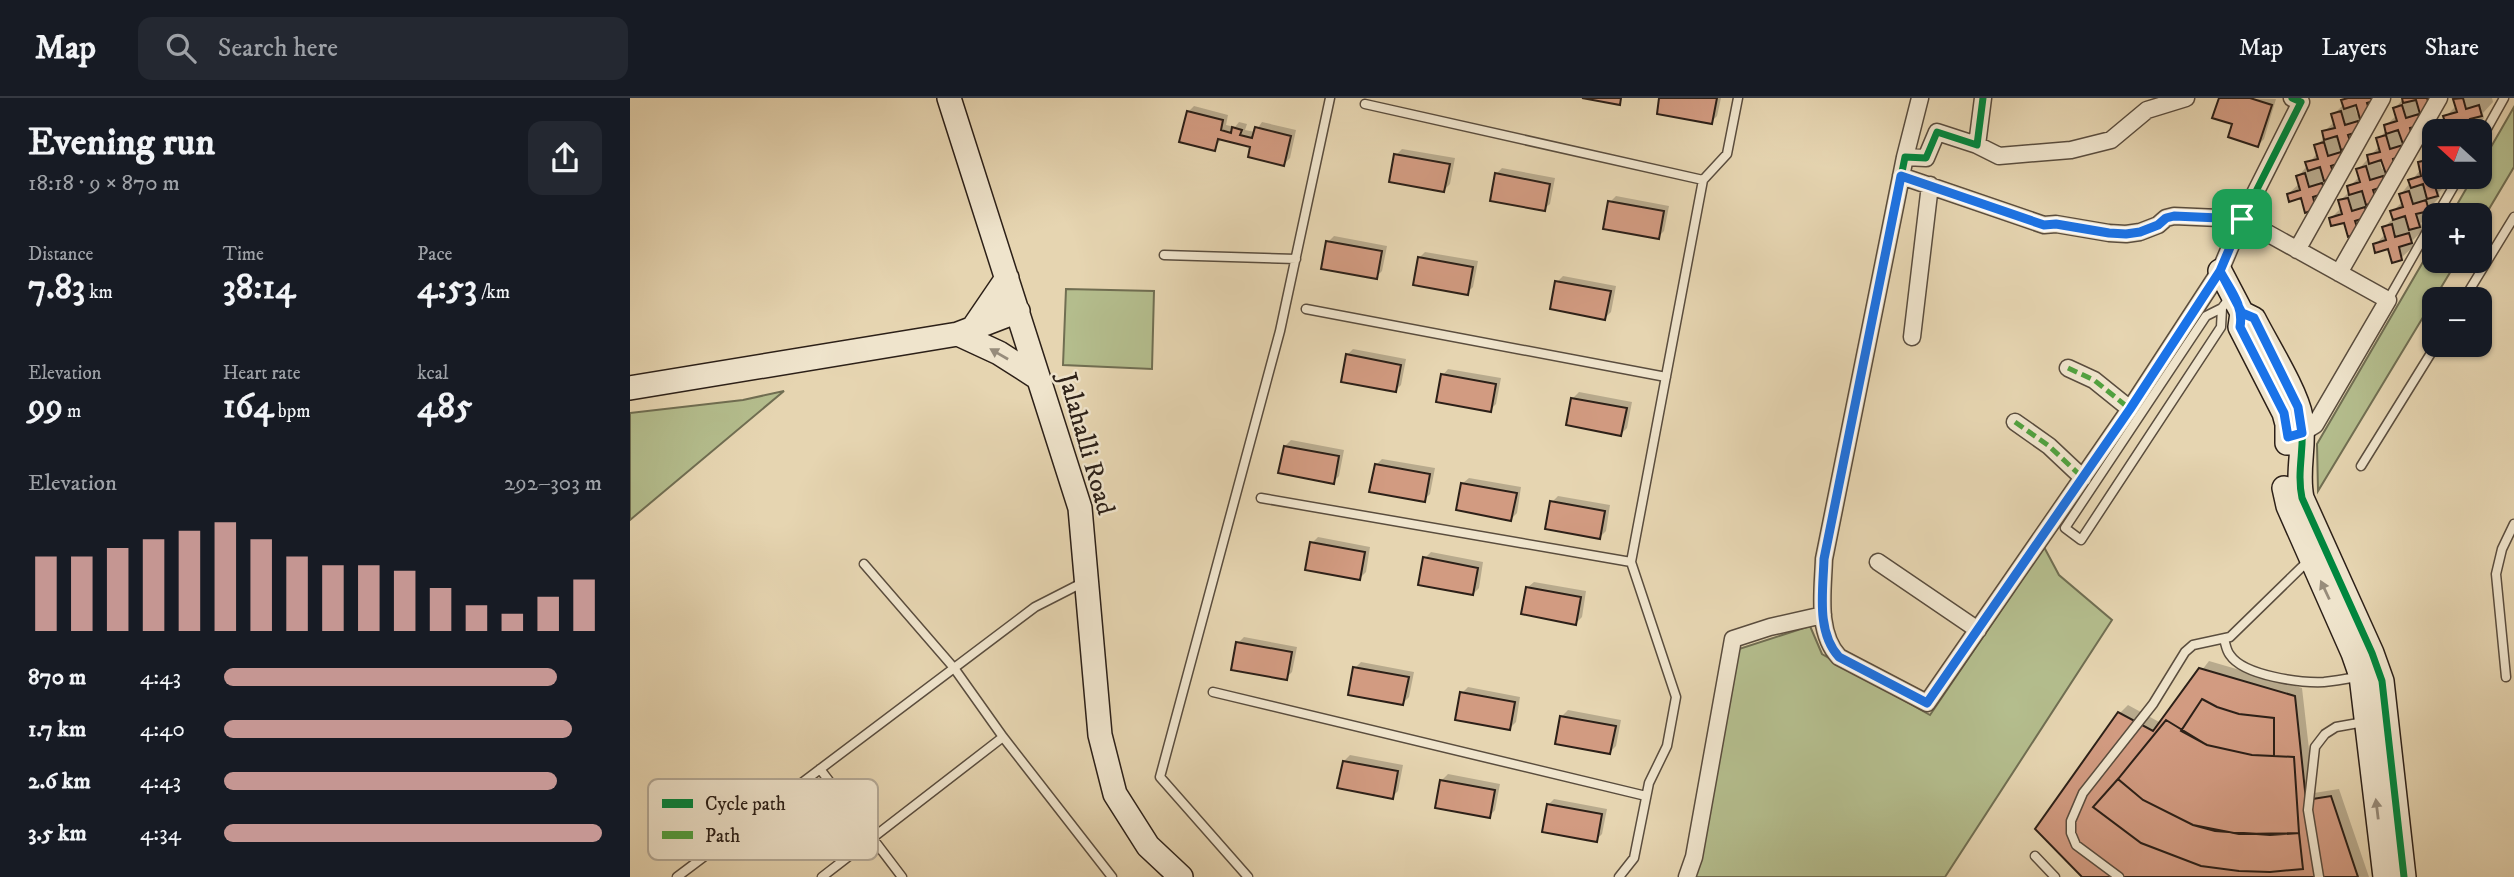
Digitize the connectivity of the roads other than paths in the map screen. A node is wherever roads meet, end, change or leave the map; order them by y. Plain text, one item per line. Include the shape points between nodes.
1 (949, 98) edge
2 (1330, 98) edge
3 (1738, 98) edge
4 (1920, 98) edge
5 (1983, 98) edge
6 (2186, 98) edge
7 (2292, 98) edge
8 (2382, 98) edge
9 (2439, 98) edge
10 (2504, 98) edge
11 (1365, 104) dead end
12 (2492, 120) edge
13 (1978, 145) junction
14 (1905, 157) junction
15 (1901, 176) junction
16 (1703, 180) junction
17 (1930, 186) junction
18 (2514, 218) edge
19 (2242, 219) junction
20 (2422, 240) edge
21 (2297, 250) junction
22 (1164, 255) dead end
23 (1296, 259) junction
24 (2220, 271) junction
25 (2339, 273) junction
26 (1007, 278) junction
27 (2471, 287) edge
28 (2388, 300) junction
29 (2232, 305) junction
30 (1306, 309) dead end
31 (1018, 311) junction
32 (967, 330) junction
33 (1912, 337) dead end
34 (2429, 357) edge
35 (2068, 368) dead end
36 (1666, 377) junction
37 (1038, 378) junction
38 (630, 388) edge
39 (2130, 409) junction
40 (2015, 422) dead end
41 (2295, 435) junction
42 (2361, 466) dead end
43 (2083, 478) junction
44 (1261, 498) dead end
45 (2514, 524) edge
46 (2311, 559) junction
47 (1631, 562) junction
48 (1878, 562) dead end
49 (864, 564) dead end
50 (1086, 580) junction
51 (1822, 615) junction
52 (1978, 630) junction
53 (2224, 639) junction
54 (954, 668) junction
55 (2361, 676) junction
56 (2506, 677) dead end
57 (1213, 692) dead end
58 (2367, 722) junction
59 (1003, 737) junction
60 (820, 769) junction
61 (807, 779) edge
62 (828, 779) edge
63 (1646, 796) junction
64 (878, 832) edge
65 (878, 845) edge
66 (2035, 856) dead end
67 (700, 860) edge
68 (843, 860) edge
69 (677, 877) edge
70 (822, 877) edge
71 (902, 877) edge
72 (1112, 877) edge
73 (1181, 877) edge
74 (1248, 877) edge
75 (1619, 877) edge
76 (1687, 877) edge
77 (2054, 877) edge
78 (2119, 877) edge
79 (2319, 877) edge
80 (2385, 877) edge
81 (2404, 877) edge

1 - 26 street, Jalahalli Road
2 - 23 lane
3 - 16 lane via 1727,154
4 - 14 street
5 - 13 street
6 - 13 street via 2147,110 2111,140 2071,150 1999,156
7 - 19 street via 2301,103
8 - 21 street
9 - 25 street
10 - 12 lane
11 - 16 lane
13 - 14 street via 1937,132 1926,158
14 - 15 street
15 - 17 street
15 - 51 street via 1824,559
16 - 36 lane
17 - 19 street via 2044,225 2109,233 2140,232 2174,216
17 - 33 street
18 - 27 lane
19 - 21 street
19 - 24 street
20 - 28 lane
21 - 25 street
22 - 23 lane
23 - 74 lane via 1160,777
24 - 29 street
24 - 39 street
25 - 28 street
26 - 31 street, Jalahalli Road
26 - 32 street
28 - 41 street via 2315,425
29 - 29 lane via 2206,316 2064,528 2081,540
29 - 41 street
30 - 36 lane
31 - 32 street
31 - 37 street, Jalahalli Road
37 -> 32 street
32 - 38 street
34 - 42 lane
35 - 39 street via 2094,380
36 - 47 lane
37 - 50 street, Jalahalli Road via 1080,508
39 - 43 street
40 - 43 street
41 - 46 street via 2283,478 2284,492
41 - 81 street via 2302,498 2382,681
43 - 52 street
44 - 47 lane
45 - 56 lane via 2496,574
46 - 53 lane
55 -> 46 street
47 - 63 lane via 1676,697 1667,746
48 - 52 street
49 - 54 lane
50 - 54 lane via 1035,607
50 - 73 street, Jalahalli Road via 1100,735 1115,794 1148,846
51 - 52 street via 1830,647 1839,657 1927,703
51 - 76 street via 1733,639
53 - 55 lane via 2236,662 2267,675 2324,682
53 - 78 lane via 2202,642 2185,652 2153,704 2075,809 2071,833 2076,845
54 - 59 lane
54 - 60 lane
55 - 58 street
57 - 63 lane
58 - 79 lane via 2336,727 2315,747 2308,810
80 -> 58 street
59 - 64 lane
59 - 72 lane
60 - 61 lane
60 - 62 lane
63 - 75 lane via 1634,858
65 - 71 lane
66 - 77 lane
67 - 69 lane
68 - 70 lane

